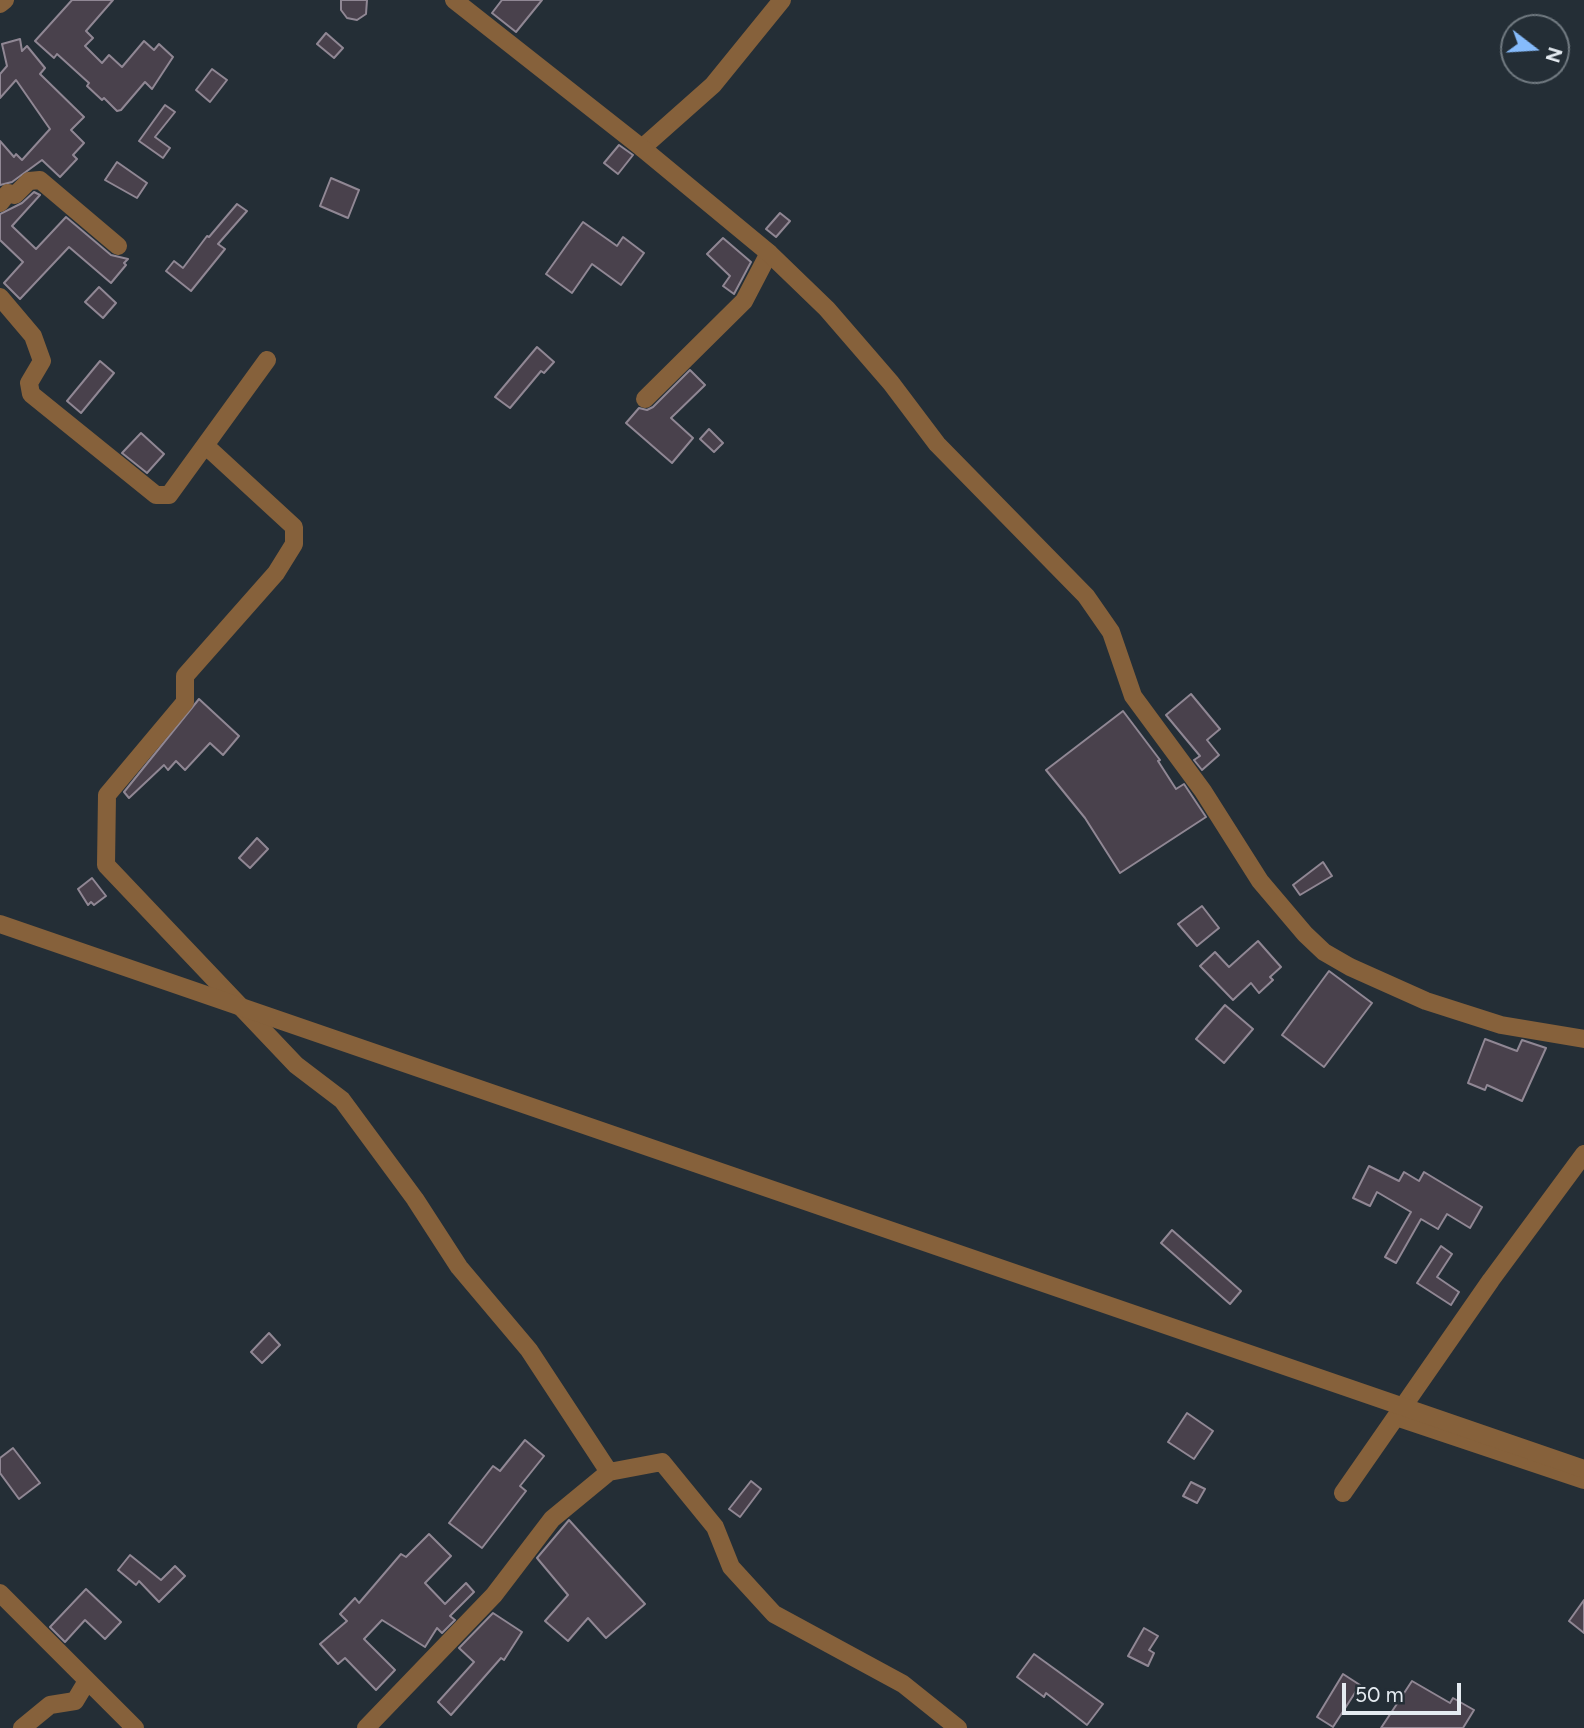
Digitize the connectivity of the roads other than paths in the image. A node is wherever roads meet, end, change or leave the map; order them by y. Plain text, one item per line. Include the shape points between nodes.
1 (5, 0) edge
2 (454, 0) edge
3 (782, 0) edge
4 (0, 4) edge
5 (642, 148) junction
6 (0, 203) edge
7 (118, 246) dead end
8 (769, 253) junction
9 (0, 297) edge
10 (267, 360) dead end
11 (645, 399) dead end
12 (206, 446) junction
13 (0, 924) edge
14 (243, 1008) junction
15 (1584, 1039) edge
16 (1584, 1154) edge
17 (1400, 1412) junction
18 (1584, 1469) edge
19 (609, 1472) junction
20 (1584, 1480) edge
21 (1343, 1493) dead end
22 (0, 1593) edge
23 (87, 1681) junction
24 (22, 1728) edge
25 (135, 1728) edge
26 (366, 1728) edge
27 (958, 1728) edge

1 - 4 street
2 - 5 street
3 - 5 street via 713,85
5 - 8 street
6 - 7 street via 8,193 15,195 29,181 40,180
8 - 11 street via 744,300
8 - 15 street via 827,309 937,443 1086,596 1111,632 1133,696 1203,791 1260,881 1305,934 1350,967 1426,1001 1501,1025
9 - 12 street via 33,336 43,361 29,383 31,394 147,491 169,495
10 - 12 street
12 - 14 street via 294,527 294,544 276,573 185,676 185,702 107,795 106,865
13 - 14 street
14 - 17 street
14 - 19 street via 296,1065 342,1100 458,1267 529,1350
16 - 17 street
17 - 18 street
17 - 20 street
17 - 21 street
19 - 26 street via 552,1519 494,1595
19 - 27 street via 662,1462 715,1527 731,1567 774,1614 903,1684
22 - 23 street
23 - 24 street via 75,1701 50,1705
23 - 25 street

